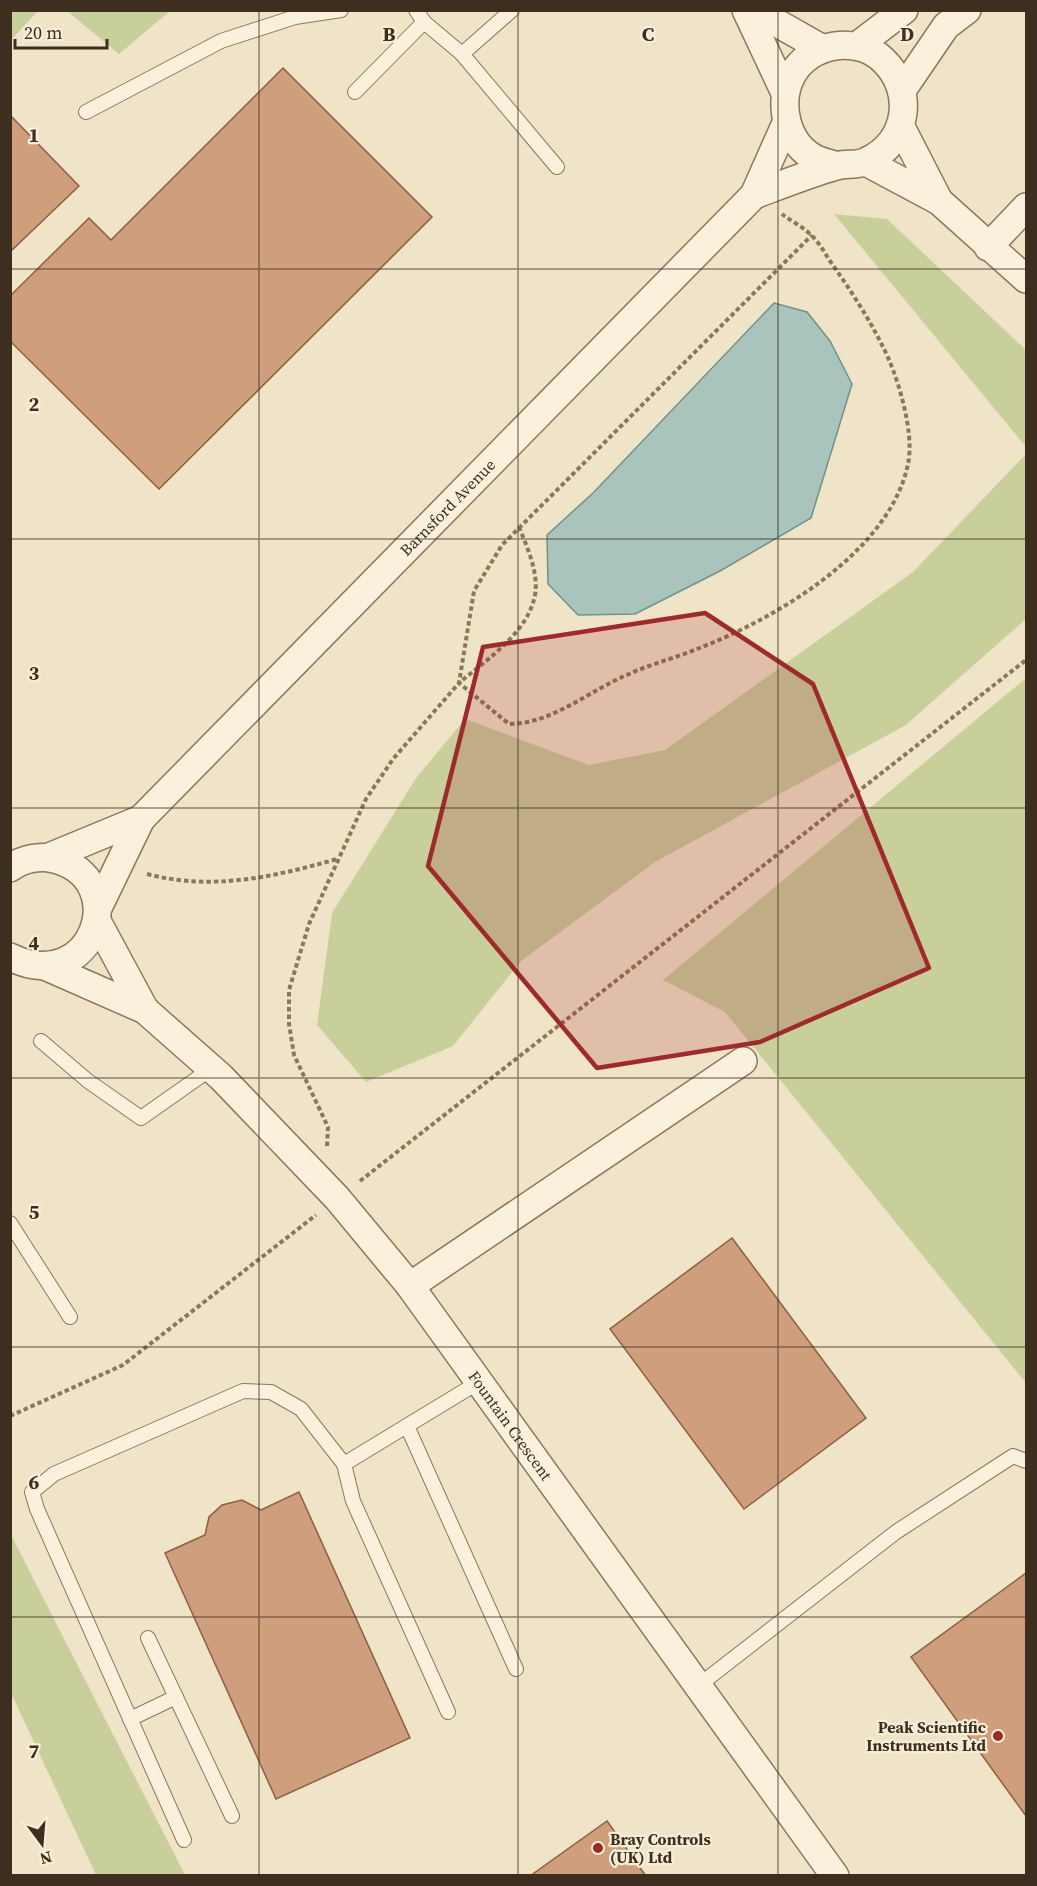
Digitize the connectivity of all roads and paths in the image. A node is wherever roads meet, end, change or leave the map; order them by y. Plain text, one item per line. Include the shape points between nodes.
1 (341, 10) edge
2 (512, 10) edge
3 (746, 10) edge
4 (754, 10) edge
5 (904, 10) edge
6 (967, 10) edge
7 (420, 16) edge
8 (856, 46) junction
9 (823, 49) junction
10 (462, 54) junction
11 (903, 89) junction
12 (355, 92) dead end
13 (785, 93) junction
14 (86, 112) dead end
15 (786, 123) junction
16 (901, 127) junction
17 (866, 162) junction
18 (837, 166) junction
19 (556, 167) dead end
20 (754, 195) junction
21 (939, 201) junction
22 (1026, 207) edge
23 (812, 235) junction
24 (988, 247) junction
25 (1026, 279) edge
26 (519, 527) junction
27 (1026, 660) edge
28 (459, 683) junction
29 (141, 819) junction
30 (25, 858) edge
31 (122, 859) junction
32 (338, 859) junction
33 (97, 915) junction
34 (10, 957) edge
35 (47, 967) junction
36 (145, 1010) junction
37 (41, 1041) dead end
38 (742, 1061) dead end
39 (212, 1068) junction
40 (311, 1171) junction
41 (337, 1198) junction
42 (10, 1223) edge
43 (410, 1286) junction
44 (70, 1317) dead end
45 (479, 1382) junction
46 (10, 1416) edge
47 (407, 1426) junction
48 (1026, 1461) edge
49 (344, 1464) junction
50 (148, 1638) dead end
51 (516, 1669) dead end
52 (698, 1686) junction
53 (176, 1697) junction
54 (448, 1712) dead end
55 (130, 1719) junction
56 (232, 1816) dead end
57 (184, 1840) dead end
58 (835, 1875) edge

1 - 14 lane via 295,17 221,41
2 - 10 lane
3 - 13 street
4 - 9 street
5 - 8 street
6 - 11 street via 946,27
7 - 10 lane
7 - 12 lane
8 - 9 street, Barnsford Avenue
8 - 11 street via 877,54 893,69
9 - 13 street, Barnsford Avenue via 792,74
10 - 19 lane
11 - 16 street
13 - 15 street, Barnsford Avenue
15 - 18 street via 797,143 815,158
15 - 20 street, Barnsford Avenue
16 - 17 street, Barnsford Avenue via 887,148
16 - 21 street
17 - 18 street, Barnsford Avenue
17 - 21 street
18 - 20 street, Barnsford Avenue
20 - 23 path
20 - 29 street, Barnsford Avenue
21 - 24 street
22 - 24 street
23 - 26 path
23 - 28 path via 869,319 893,367 906,415 909,463 891,507 861,544 816,587 699,649 629,673 548,716 509,724
24 - 25 street
26 - 28 path via 502,544 474,591
26 - 28 path via 534,572 535,594 527,617 511,637
27 - 41 path
28 - 32 path via 393,759 366,799
29 - 30 street, Barnsford Avenue
29 - 31 street, Barnsford Avenue
30 - 33 street, Fountain Crescent via 63,861 87,879
31 - 32 path via 138,872 204,883 244,881
31 - 33 street, Barnsford Avenue
32 - 40 path via 309,924 289,990 294,1055 328,1127 326,1152
33 - 35 street, Barnsford Avenue via 92,938 81,952 66,962
33 - 36 street, Fountain Crescent
34 - 35 street, Fountain Crescent via 28,966
35 - 36 street, Fountain Crescent
36 - 39 street, Fountain Crescent
37 - 39 lane via 88,1081 141,1118
38 - 43 street
39 - 40 street, Fountain Crescent
40 - 41 street, Fountain Crescent
41 - 43 street, Fountain Crescent
41 - 46 path via 123,1365
42 - 44 lane
43 - 45 street, Fountain Crescent
45 - 47 lane
45 - 52 street, Fountain Crescent
47 - 49 lane
47 - 51 lane
48 - 52 lane via 1013,1456 896,1532
49 - 54 lane via 352,1501
49 - 55 lane via 301,1409 271,1392 243,1391 54,1474 32,1492
50 - 53 lane
52 - 58 street, Fountain Crescent
53 - 55 lane
53 - 56 lane
55 - 57 lane

